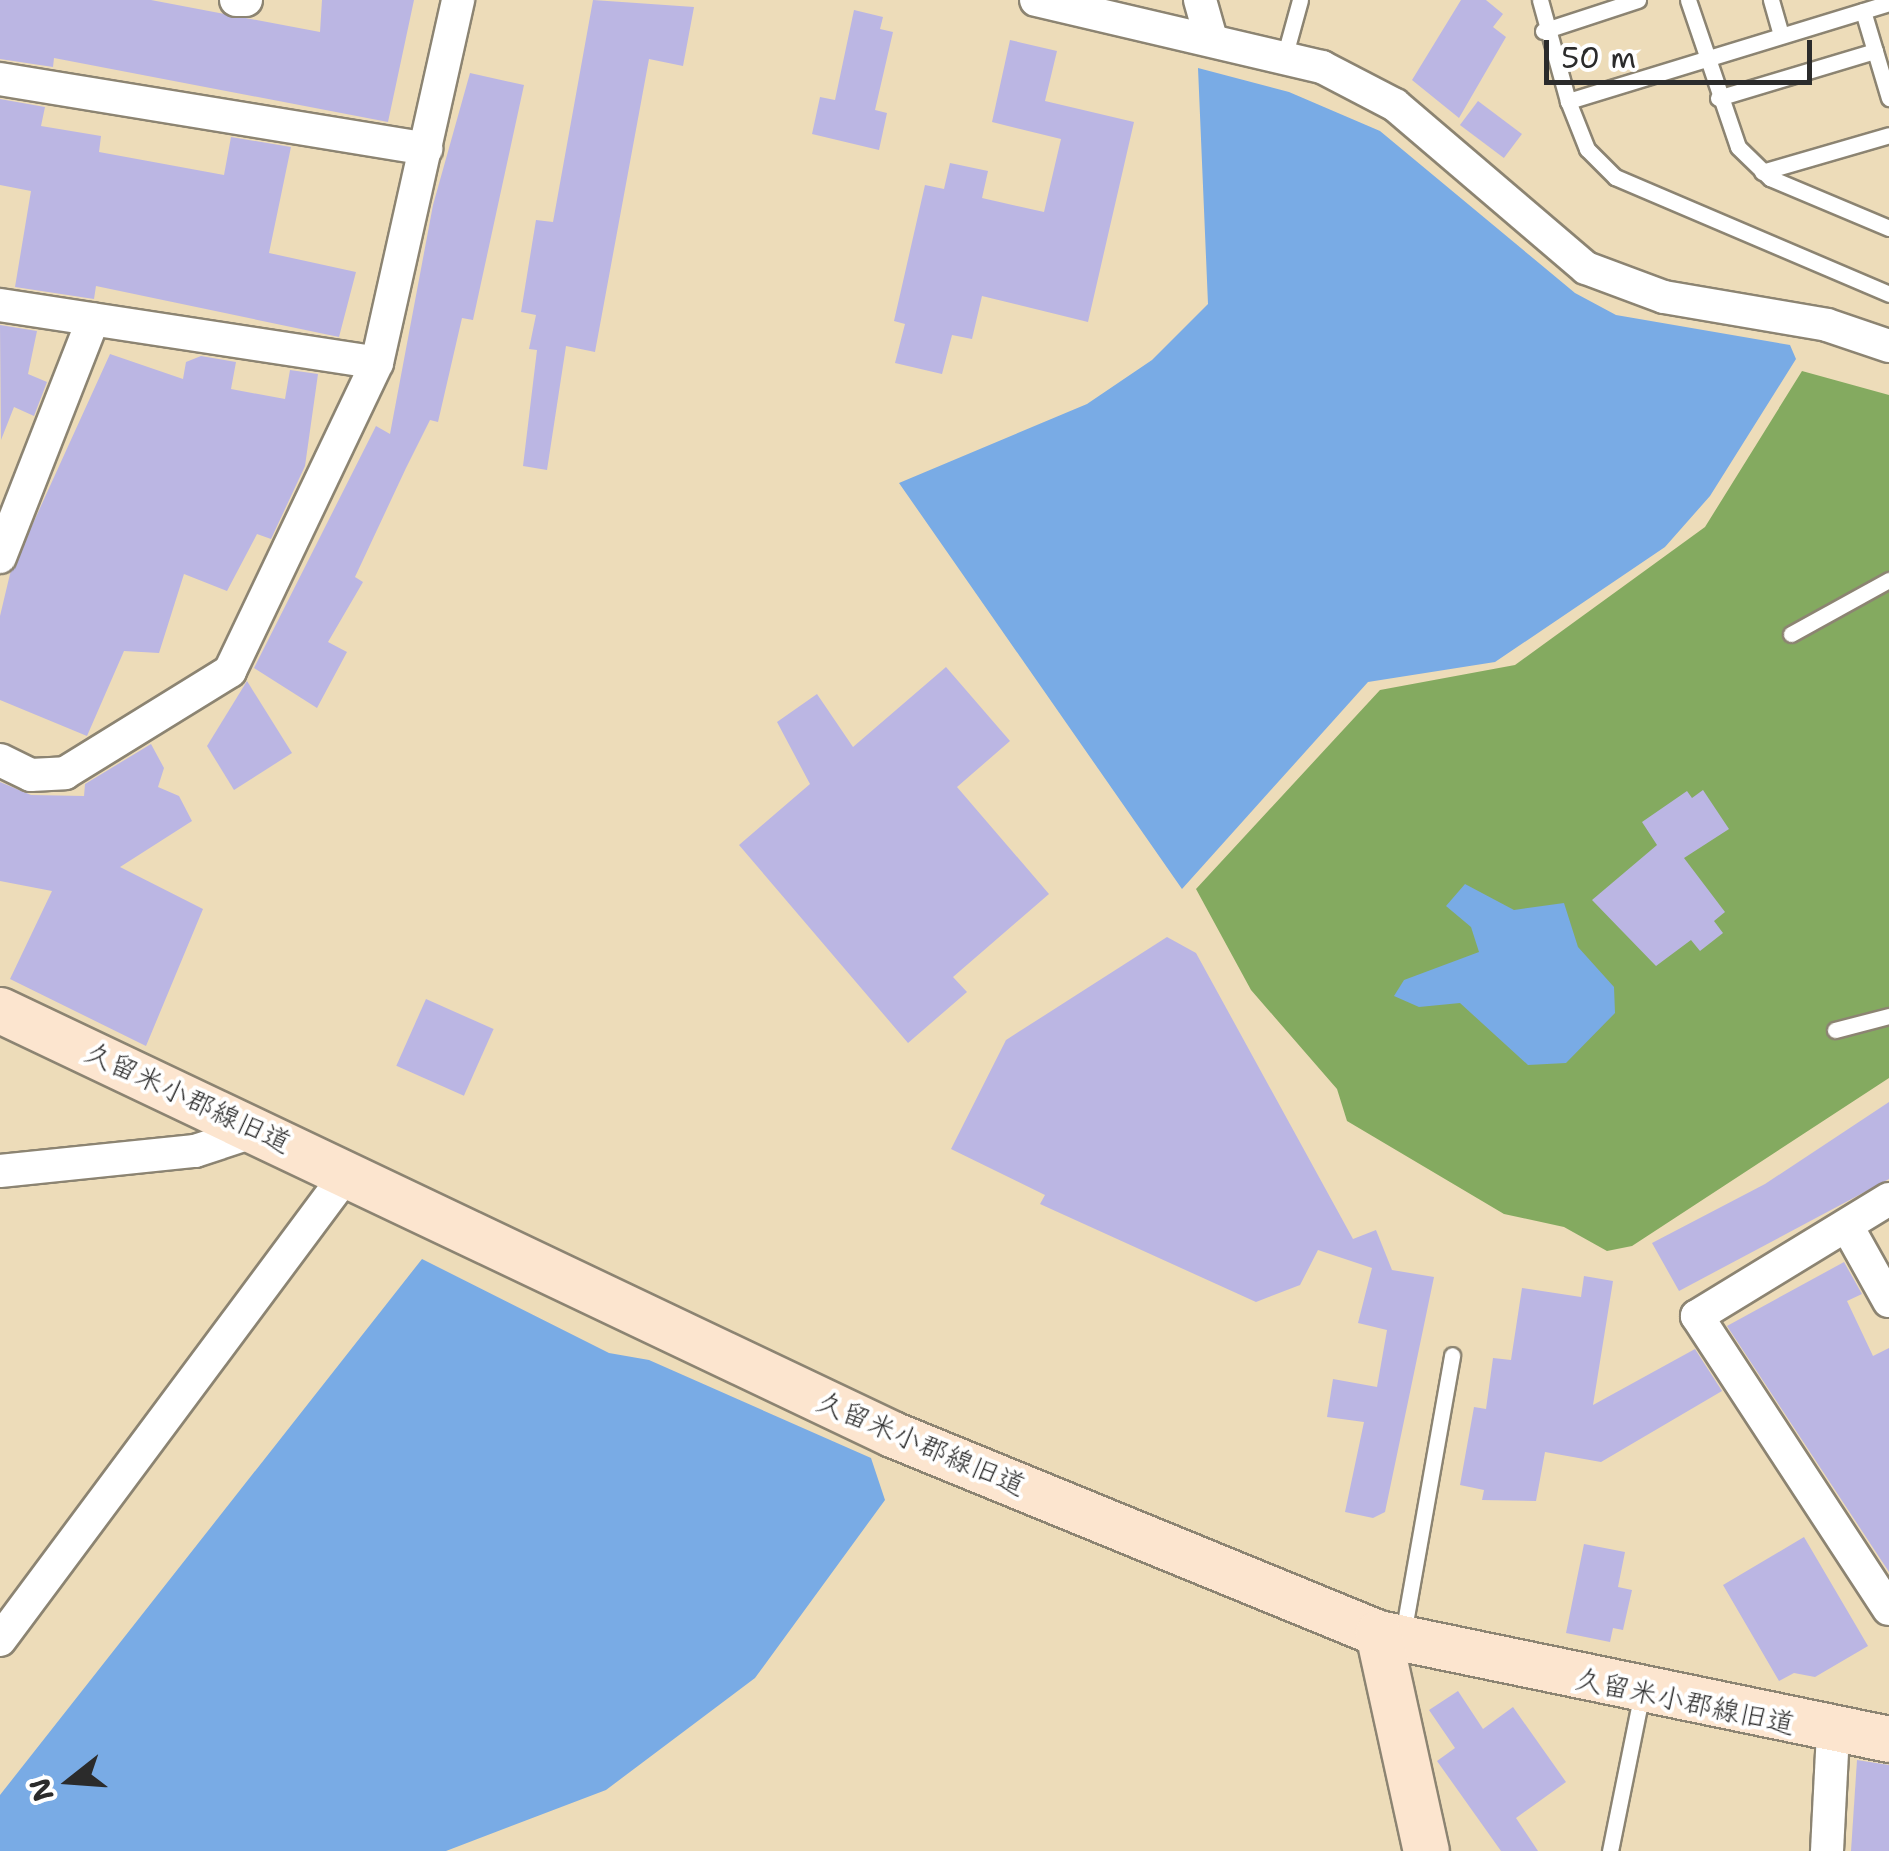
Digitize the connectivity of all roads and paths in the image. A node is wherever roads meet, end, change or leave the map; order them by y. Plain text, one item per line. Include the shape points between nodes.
1 (236, 0) edge
2 (246, 0) edge
3 (458, 0) edge
4 (1036, 0) edge
5 (1200, 0) edge
6 (1300, 0) edge
7 (1540, 0) edge
8 (1638, 0) edge
9 (1688, 0) edge
10 (1771, 0) edge
11 (1889, 3) edge
12 (1843, 8) edge
13 (1863, 11) junction
14 (1543, 30) junction
15 (1781, 34) junction
16 (1212, 39) junction
17 (1875, 51) junction
18 (1706, 56) junction
19 (1284, 58) junction
20 (0, 80) edge
21 (1718, 98) junction
22 (1889, 98) edge
23 (1568, 101) junction
24 (1889, 135) edge
25 (426, 150) junction
26 (1762, 172) junction
27 (1889, 228) edge
28 (1889, 294) edge
29 (0, 305) edge
30 (93, 320) junction
31 (1889, 346) edge
32 (377, 363) junction
33 (0, 557) edge
34 (1889, 580) edge
35 (1791, 634) dead end
36 (0, 760) edge
37 (0, 1010) edge
38 (1889, 1016) edge
39 (1835, 1030) dead end
40 (262, 1129) junction
41 (0, 1171) edge
42 (346, 1175) junction
43 (1889, 1198) edge
44 (1846, 1226) junction
45 (1889, 1302) edge
46 (1452, 1355) dead end
47 (1889, 1609) edge
48 (1390, 1635) junction
49 (0, 1640) edge
50 (1643, 1692) junction
51 (1833, 1734) junction
52 (1889, 1739) edge
53 (1426, 1851) edge
54 (1610, 1851) edge
55 (1827, 1851) edge

1 - 2 street
3 - 25 street
4 - 16 street
5 - 16 street
6 - 19 lane
7 - 14 lane
8 - 14 lane
9 - 18 lane
10 - 15 lane
11 - 13 lane
12 - 13 lane
12 - 15 lane
13 - 17 lane
14 - 23 lane
15 - 18 lane
16 - 19 street
17 - 21 lane
17 - 22 lane
18 - 21 lane
18 - 23 lane
19 - 31 street via 1395,105 1586,268 1664,297 1828,325
20 - 25 street
21 - 26 lane via 1738,148
23 - 28 lane via 1587,149 1615,177
24 - 26 lane
25 - 32 street
26 - 27 lane
29 - 30 street
30 - 32 street
30 - 33 street
32 - 36 street via 230,672 65,773 31,776
34 - 35 lane
37 - 40 street, 久留米小郡線旧道
38 - 39 lane
40 - 41 street via 194,1151
40 - 42 street, 久留米小郡線旧道
42 - 48 street, 久留米小郡線旧道 via 892,1434
42 - 49 street
43 - 44 street
44 - 45 street
44 - 47 street via 1698,1316
46 - 48 lane
48 - 50 street, 久留米小郡線旧道
48 - 53 street
50 - 51 street, 久留米小郡線旧道
50 - 54 lane
51 - 52 street, 久留米小郡線旧道
51 - 55 street

